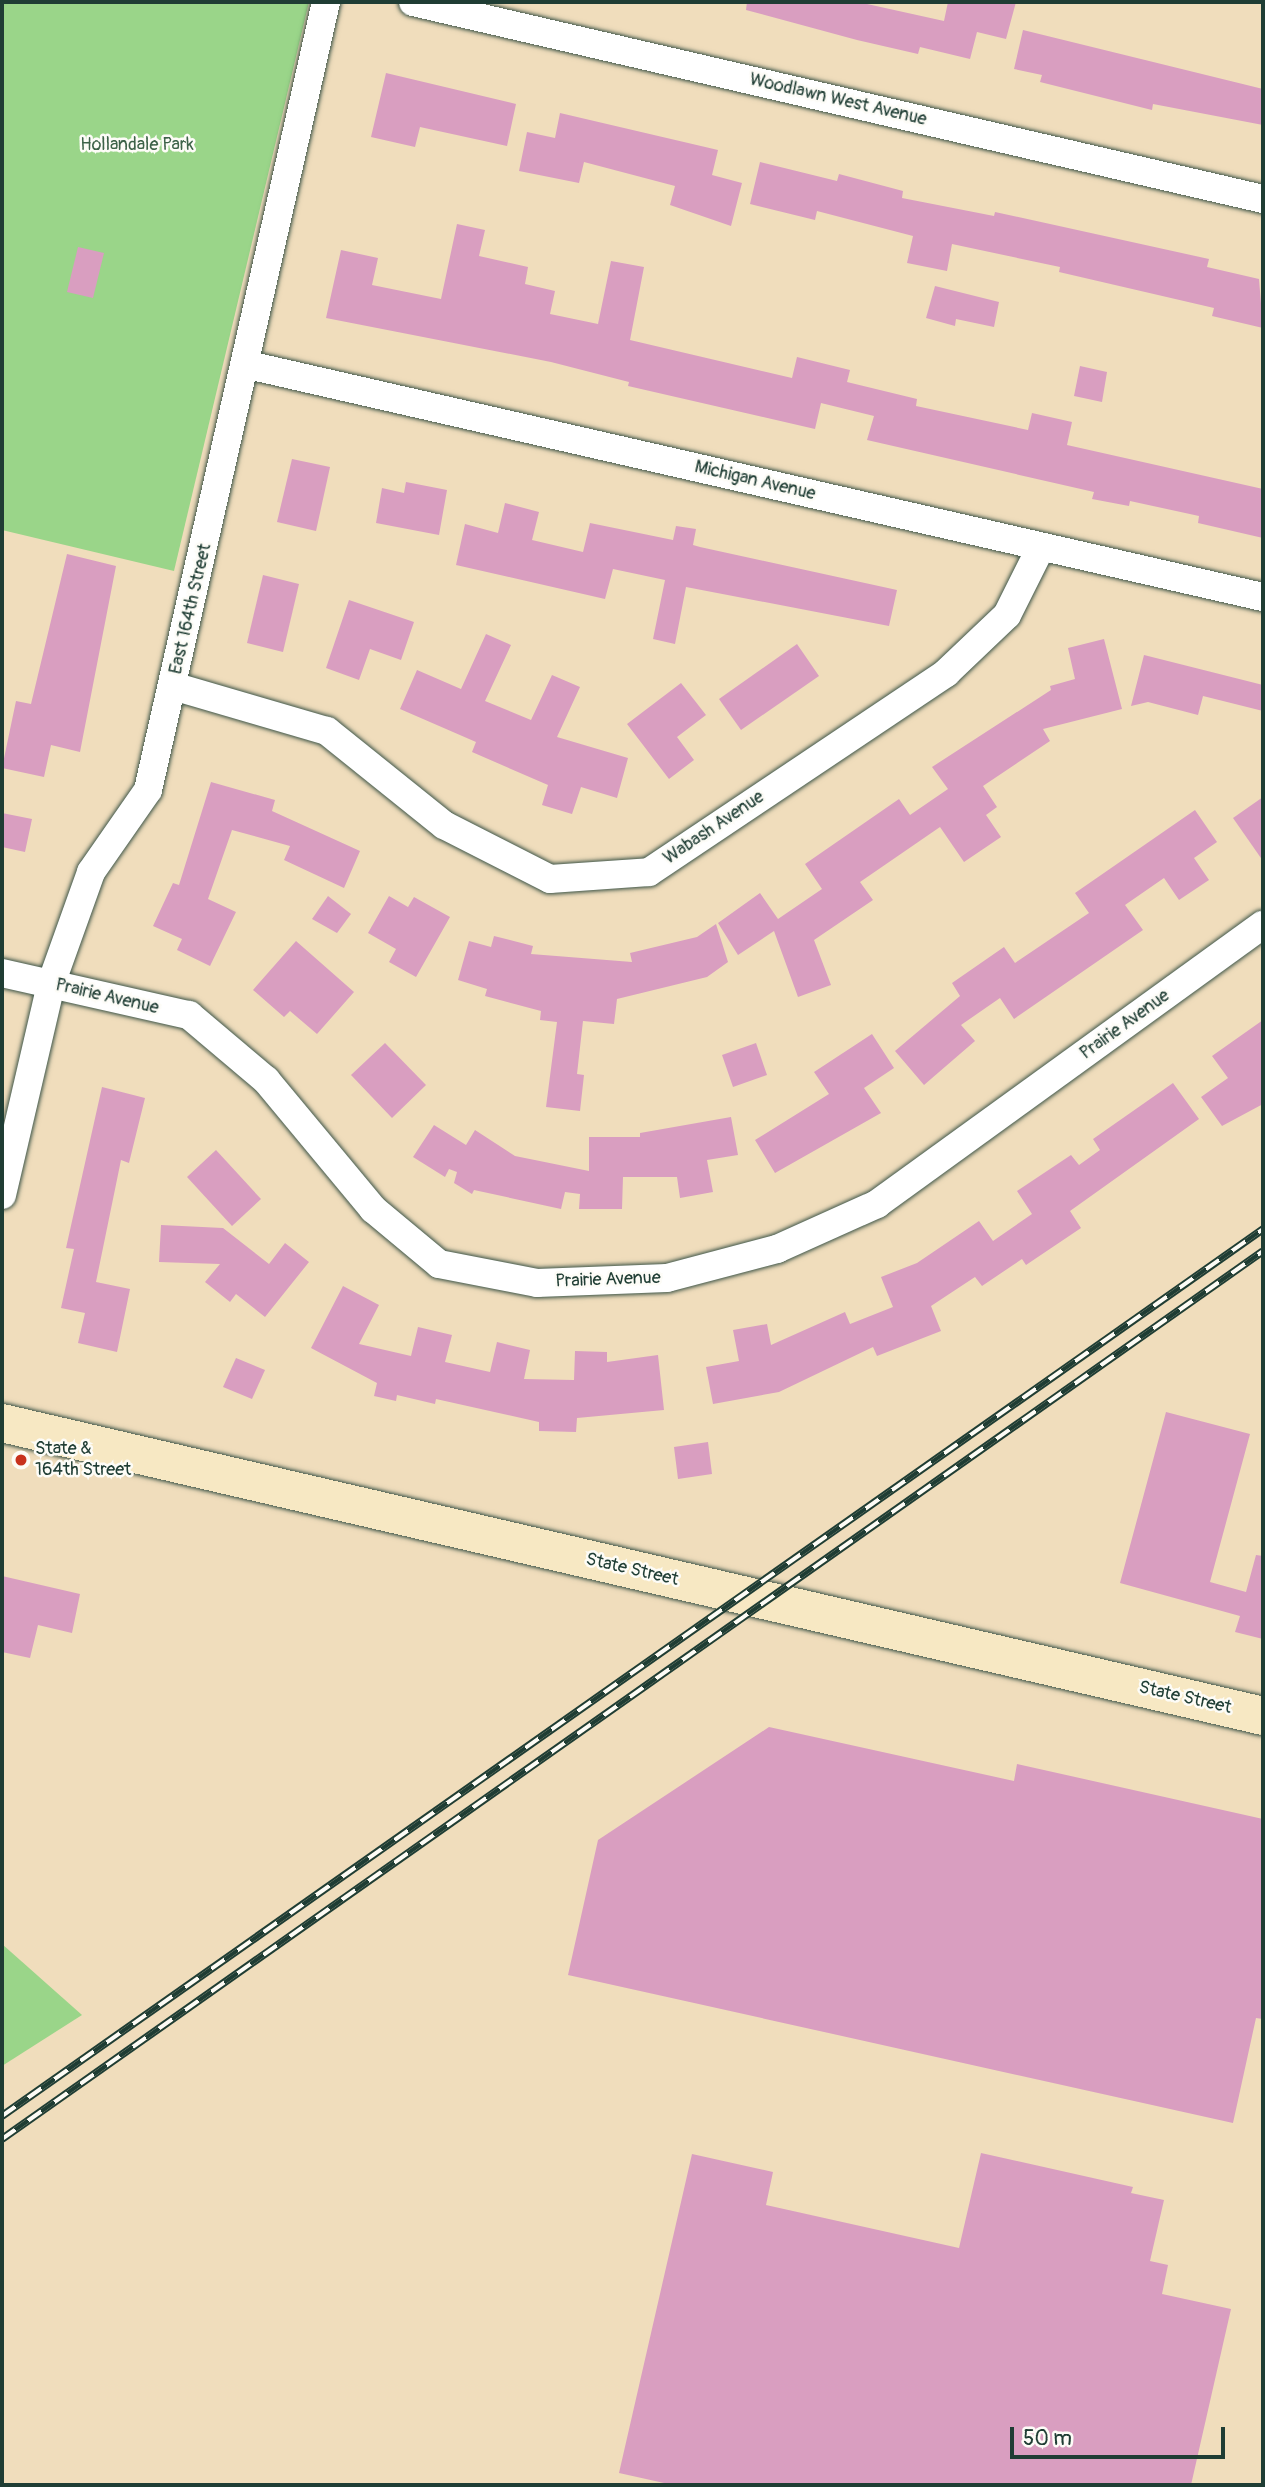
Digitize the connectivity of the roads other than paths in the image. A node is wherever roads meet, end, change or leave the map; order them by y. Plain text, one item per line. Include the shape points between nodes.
1 (327, 2) edge
2 (413, 2) edge
3 (1263, 199) edge
4 (248, 365) junction
5 (1041, 547) junction
6 (1263, 597) edge
7 (173, 686) junction
8 (1263, 925) edge
9 (2, 973) edge
10 (51, 984) junction
11 (2, 1195) edge
12 (2, 1423) edge
13 (1263, 1716) edge

1 - 4 street, East 164th Street
2 - 3 street, Woodlawn West Avenue
4 - 5 street, Michigan Avenue
4 - 7 street, East 164th Street
5 - 6 street, Michigan Avenue
5 - 7 street, Wabash Avenue via 1007,615 946,673 649,872 550,879 444,825 327,731
7 - 10 street, East 164th Street via 148,790 91,872
8 - 10 street, Prairie Avenue via 877,1204 777,1249 667,1278 537,1283 439,1264 373,1209 266,1080 189,1015
9 - 10 street, Prairie Avenue
10 - 11 street, East 164th Street
12 - 13 street, State Street

